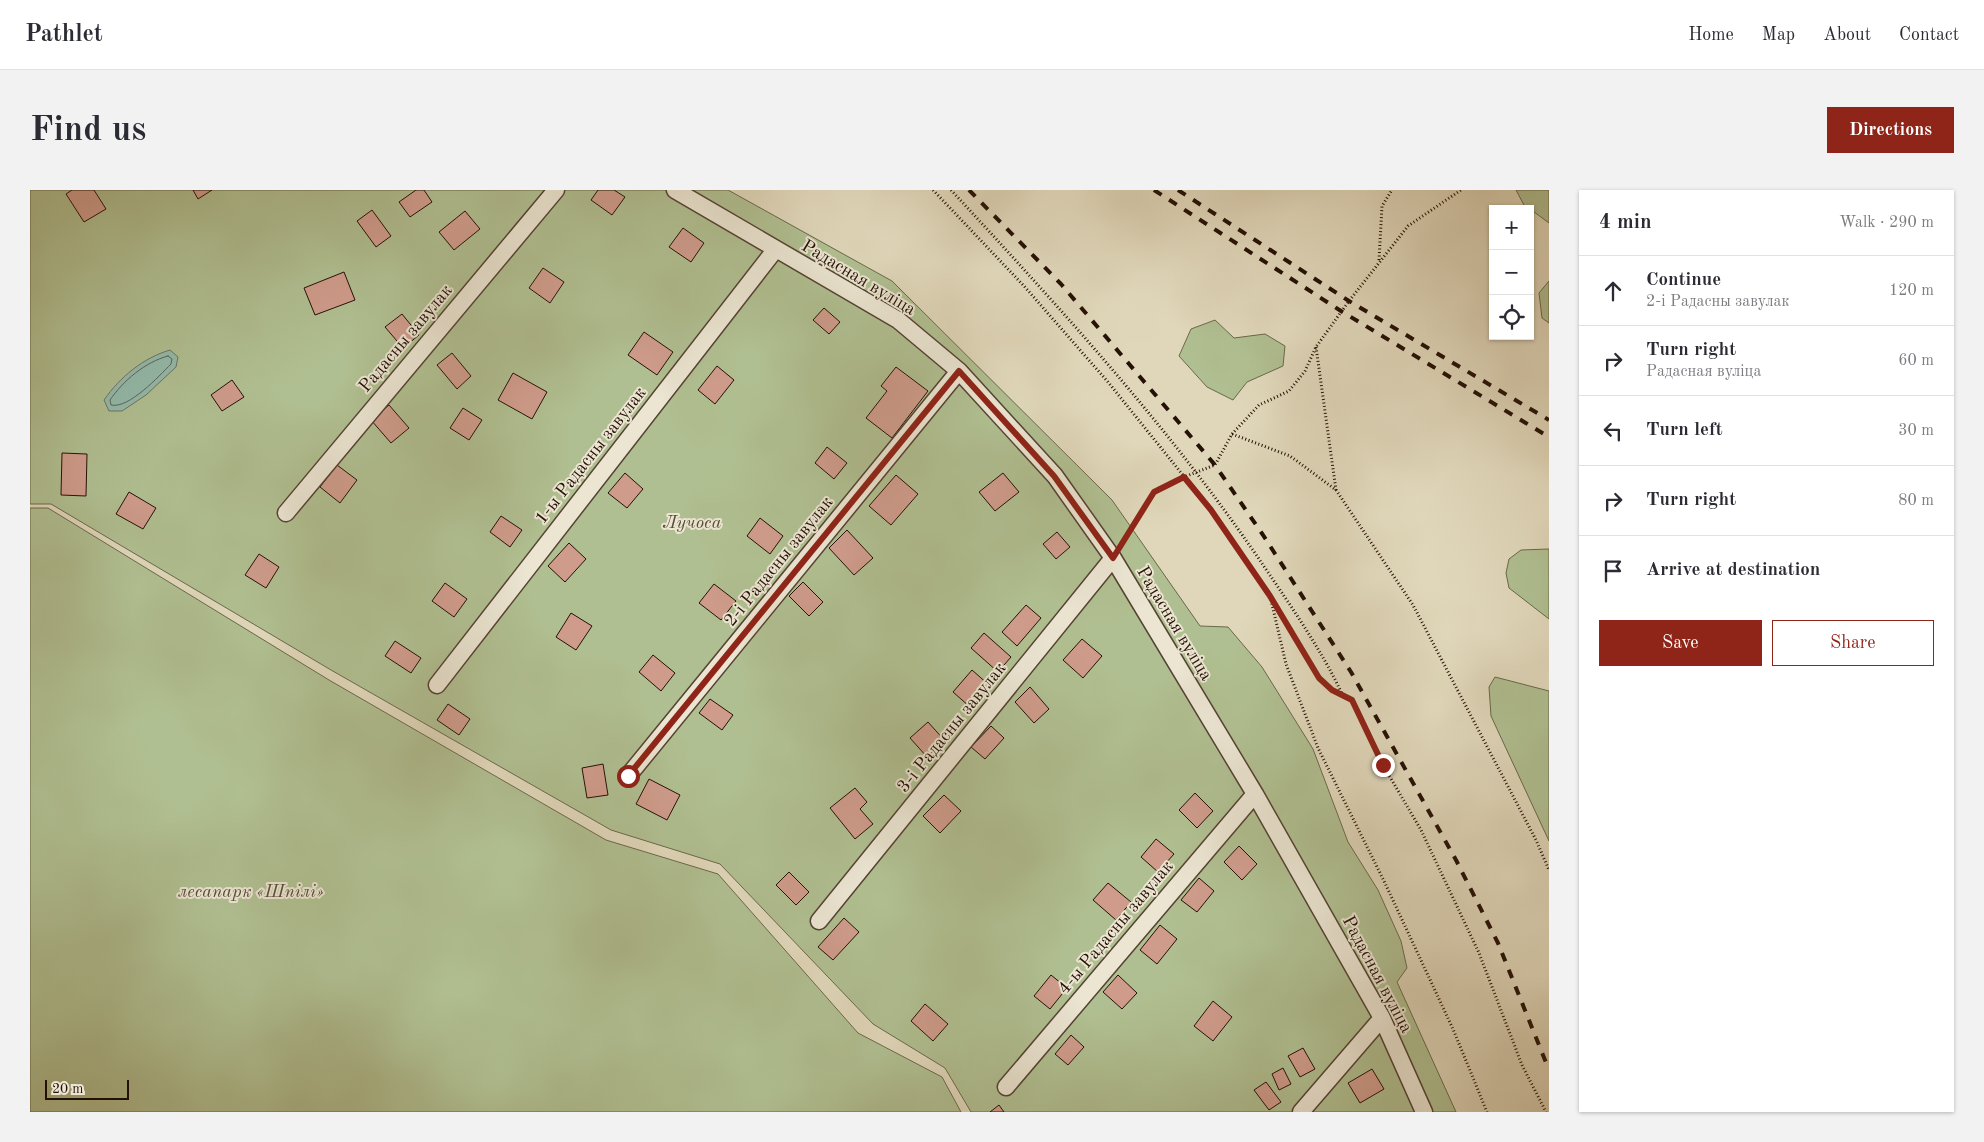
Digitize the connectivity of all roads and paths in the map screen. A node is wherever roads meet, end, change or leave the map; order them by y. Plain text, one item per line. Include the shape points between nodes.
1 (556, 190) edge
2 (675, 190) edge
3 (933, 190) edge
4 (951, 190) edge
5 (1392, 190) edge
6 (1461, 190) edge
7 (775, 250) junction
8 (1379, 261) junction
9 (1316, 347) junction
10 (959, 371) junction
11 (1232, 434) junction
12 (1198, 473) junction
13 (1184, 477) junction
14 (1336, 490) junction
15 (286, 513) dead end
16 (1113, 558) junction
17 (1270, 596) junction
18 (437, 686) dead end
19 (1342, 695) junction
20 (628, 776) dead end
21 (1255, 794) junction
22 (1549, 870) edge
23 (820, 921) dead end
24 (1382, 1018) junction
25 (1006, 1087) dead end
26 (1301, 1112) edge
27 (1424, 1112) edge
28 (1487, 1112) edge
29 (1546, 1112) edge

1 - 15 lane, Радасны завулак
2 - 7 lane, Радасная вуліца
3 - 13 path via 1024,286 1108,382
4 - 12 path via 1065,315
5 - 8 path via 1382,206
6 - 8 path via 1408,226
7 - 10 lane, Радасная вуліца via 898,320
7 - 18 lane, 1-ы Радасны завулак
8 - 9 path
9 - 11 path via 1305,371 1289,391 1259,405
9 - 14 path
10 - 16 lane, Радасная вуліца via 1054,476
10 - 20 lane, 2-і Радасны завулак
11 - 12 path via 1215,465
11 - 14 path via 1290,456
12 - 13 path
12 - 19 path via 1278,588
13 - 16 path via 1154,492
13 - 17 path via 1211,510
14 - 22 path via 1413,605
16 - 21 lane, Радасная вуліца
16 - 23 lane, 3-і Радасны завулак
17 - 19 path via 1319,678
17 - 28 path via 1286,664 1318,748 1449,1020
19 - 29 path via 1352,700 1383,765 1422,830 1479,952 1522,1065
21 - 24 lane, Радасная вуліца
21 - 25 lane, 4-ы Радасны завулак
24 - 26 lane
24 - 27 lane, Радасная вуліца

